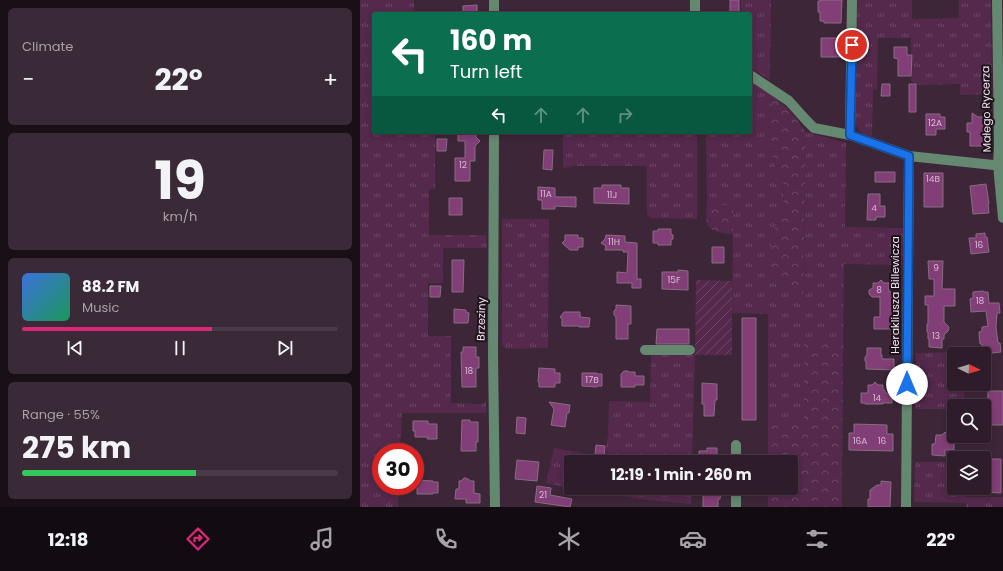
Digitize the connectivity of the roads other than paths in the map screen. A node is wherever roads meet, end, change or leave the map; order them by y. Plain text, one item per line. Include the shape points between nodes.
1 (494, 0) edge
2 (695, 0) edge
3 (701, 0) edge
4 (852, 0) edge
5 (997, 0) edge
6 (494, 12) edge
7 (695, 12) edge
8 (701, 12) edge
9 (752, 77) edge
10 (494, 134) edge
11 (850, 135) junction
12 (909, 156) junction
13 (1000, 166) edge
14 (1003, 218) edge
15 (645, 350) dead end
16 (690, 350) dead end
17 (736, 444) dead end
18 (736, 455) edge
19 (736, 495) edge
20 (494, 507) edge
21 (736, 507) edge
22 (906, 507) edge

1 - 6 street
2 - 7 street
3 - 8 street
4 - 11 street
5 - 13 street, Małego Rycerza
9 - 11 street via 789,101 814,128
10 - 20 street, Brzeziny
11 - 12 street
12 - 13 street
12 - 22 street, Herakliusza Billewicza
13 - 14 street, Małego Rycerza
15 - 16 street
17 - 18 street
19 - 21 street

